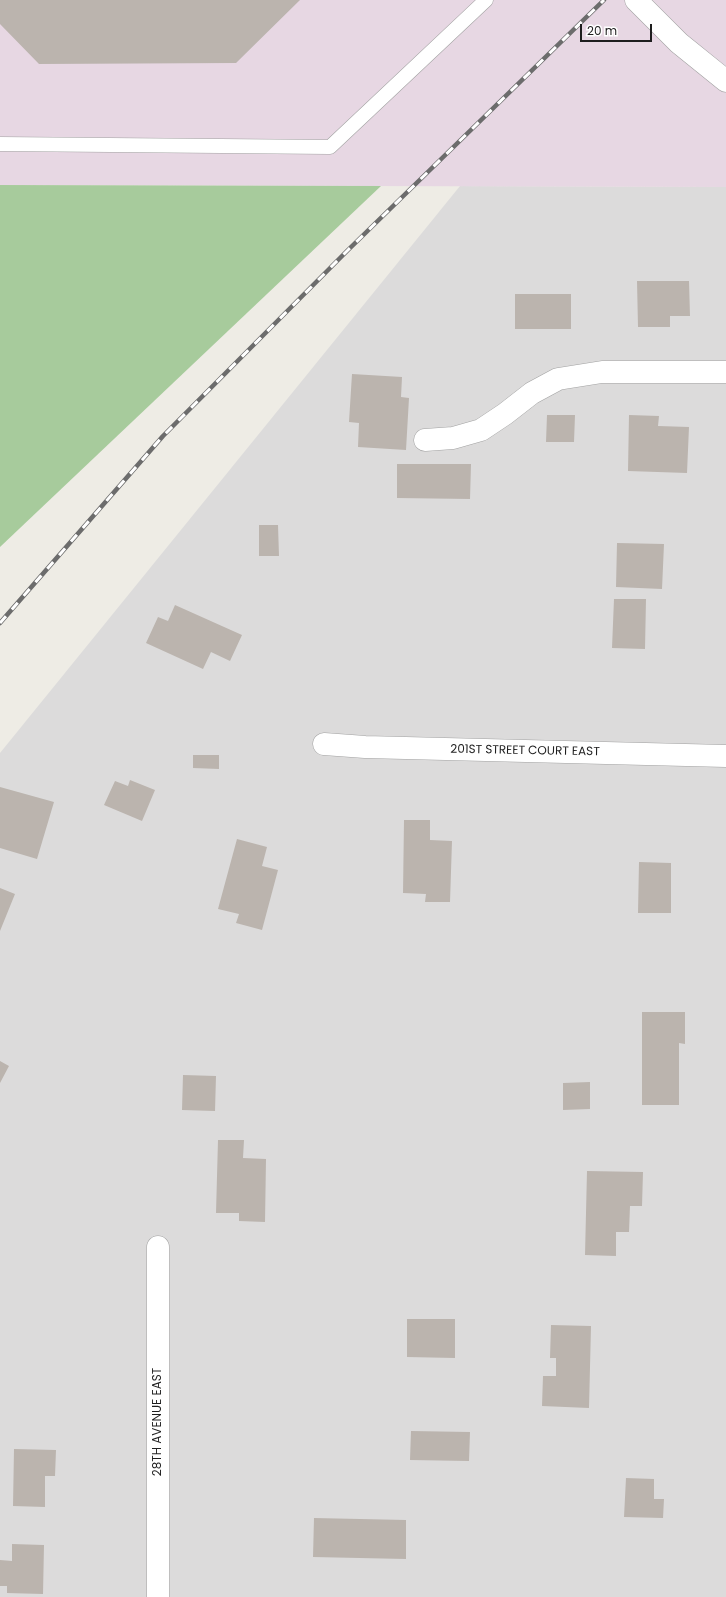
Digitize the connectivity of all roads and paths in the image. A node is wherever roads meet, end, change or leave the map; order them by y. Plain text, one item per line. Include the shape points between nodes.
1 (486, 0) edge
2 (636, 0) edge
3 (726, 81) edge
4 (0, 144) edge
5 (726, 372) edge
6 (425, 440) dead end
7 (324, 744) dead end
8 (726, 756) edge
9 (158, 1247) dead end
10 (158, 1597) edge

1 - 4 lane via 330,147
2 - 3 street via 679,43
5 - 6 street via 602,372 558,379 532,393 481,430 453,438
7 - 8 street, 201ST STREET COURT EAST
9 - 10 street, 28TH AVENUE EAST

